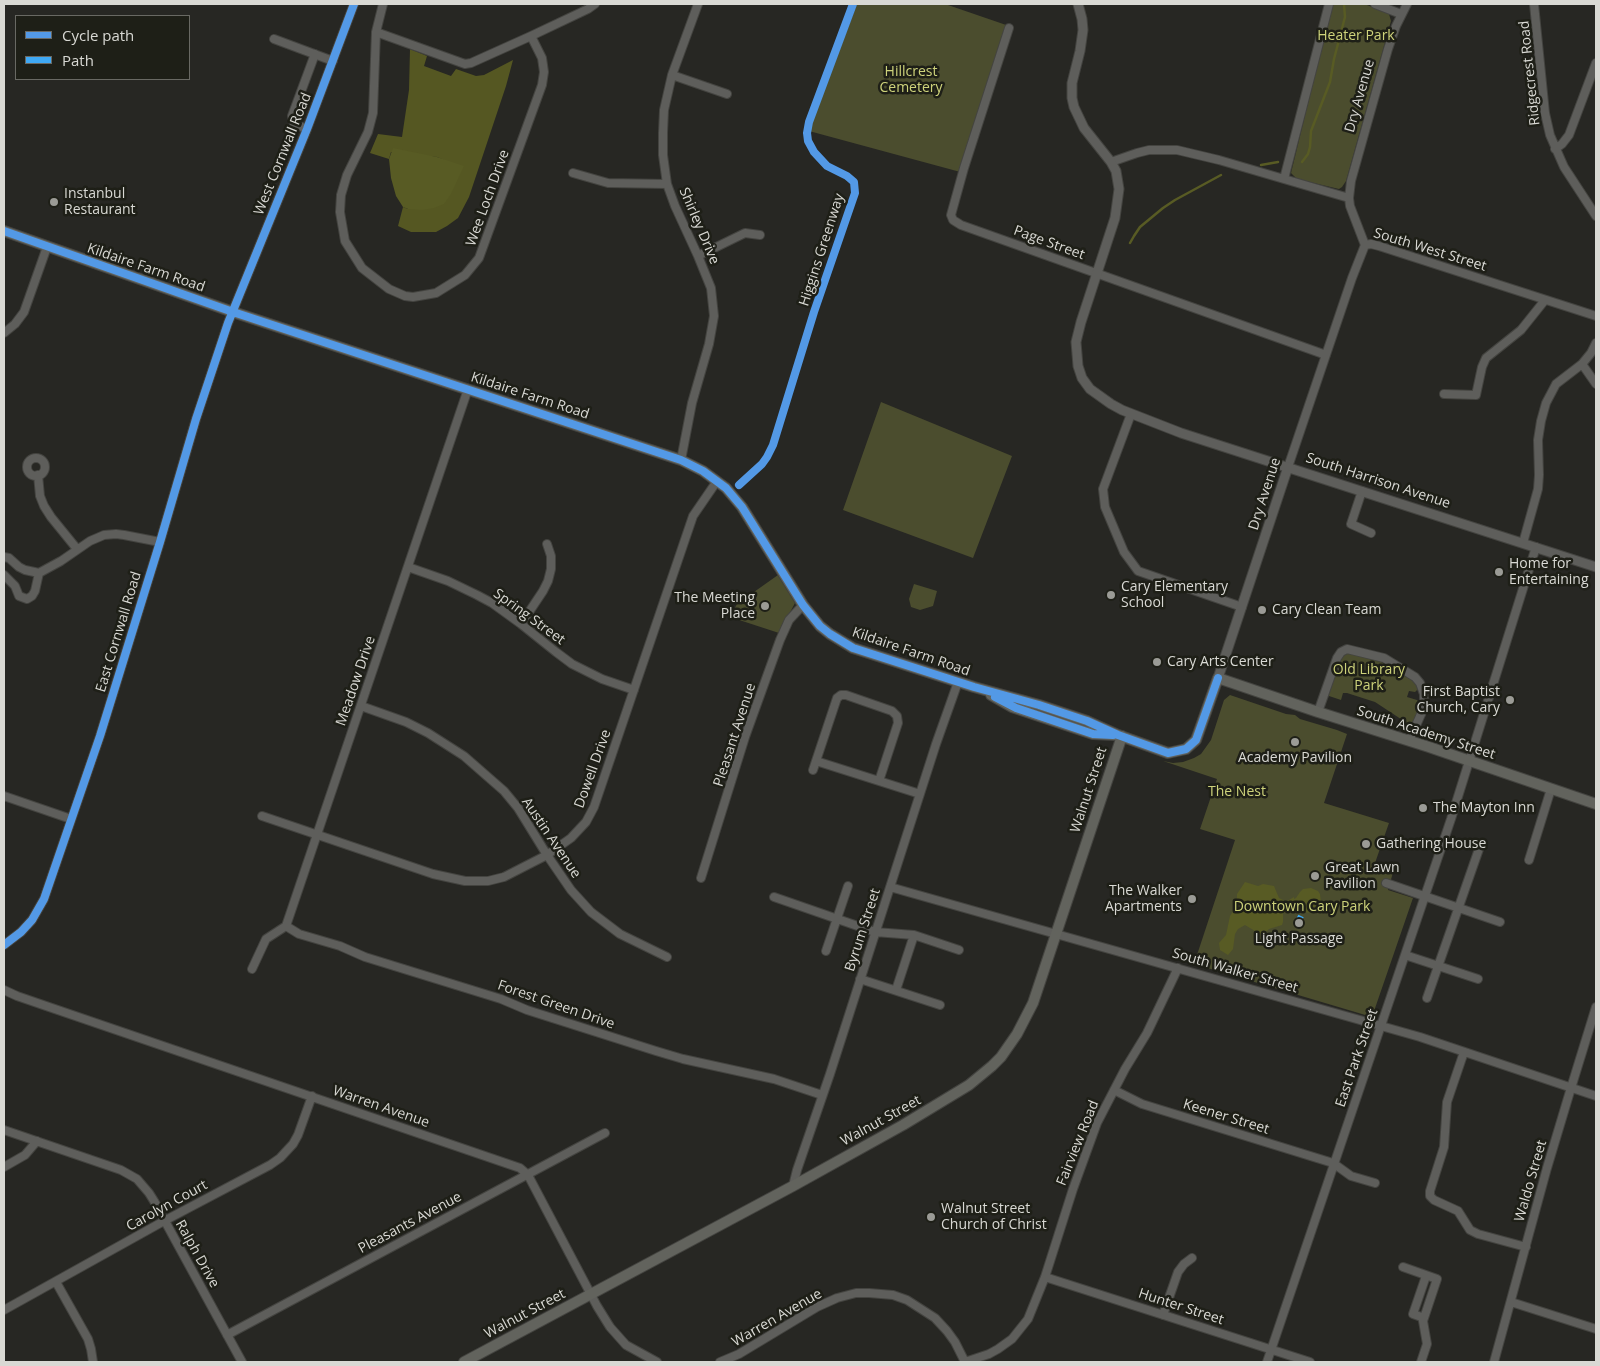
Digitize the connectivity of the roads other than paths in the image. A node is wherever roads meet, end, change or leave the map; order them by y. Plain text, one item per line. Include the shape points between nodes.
1 (354, 4) edge
2 (382, 4) edge
3 (595, 4) edge
4 (698, 4) edge
5 (1078, 4) edge
6 (1329, 4) edge
7 (1375, 4) edge
8 (1407, 4) edge
9 (1534, 4) edge
10 (1401, 14) junction
11 (1009, 28) dead end
12 (376, 32) junction
13 (531, 36) junction
14 (274, 39) dead end
15 (315, 54) junction
16 (333, 61) junction
17 (1596, 63) edge
18 (672, 75) junction
19 (727, 94) dead end
20 (307, 129) junction
21 (1555, 149) junction
22 (1112, 162) junction
23 (573, 173) dead end
24 (1284, 179) junction
25 (667, 184) junction
26 (1349, 198) junction
27 (1596, 216) edge
28 (4, 232) edge
29 (760, 234) dead end
30 (1366, 245) junction
31 (47, 246) junction
32 (698, 256) junction
33 (1096, 273) junction
34 (1545, 300) junction
35 (233, 312) junction
36 (1596, 316) edge
37 (4, 333) edge
38 (1596, 343) edge
39 (1326, 355) junction
40 (1582, 364) junction
41 (1596, 384) edge
42 (468, 389) junction
43 (1444, 394) dead end
44 (1131, 414) junction
45 (681, 460) junction
46 (1288, 467) junction
47 (38, 475) dead end
48 (717, 481) junction
49 (1362, 491) junction
50 (1371, 533) dead end
51 (160, 542) junction
52 (1523, 543) junction
53 (547, 544) dead end
54 (1536, 547) junction
55 (77, 549) junction
56 (4, 558) edge
57 (408, 567) junction
58 (1596, 567) edge
59 (39, 573) junction
60 (4, 575) edge
61 (803, 604) junction
62 (1242, 607) junction
63 (521, 624) junction
64 (1218, 678) junction
65 (958, 682) junction
66 (634, 690) junction
67 (361, 706) junction
68 (1318, 712) junction
69 (1120, 736) junction
70 (1409, 741) junction
71 (1186, 749) joint
72 (816, 761) junction
73 (1469, 761) junction
74 (813, 770) dead end
75 (879, 781) junction
76 (1551, 789) junction
77 (920, 794) junction
78 (4, 796) edge
79 (1596, 804) edge
80 (262, 816) dead end
81 (71, 819) junction
82 (317, 834) junction
83 (1479, 849) dead end
84 (547, 855) junction
85 (1529, 860) dead end
86 (700, 878) dead end
87 (1386, 883) dead end
88 (848, 886) dead end
89 (890, 887) junction
90 (1425, 896) junction
91 (774, 897) dead end
92 (1458, 908) junction
93 (837, 918) junction
94 (1500, 922) dead end
95 (286, 926) junction
96 (875, 932) junction
97 (914, 935) junction
98 (1056, 935) junction
99 (4, 946) edge
100 (959, 950) dead end
101 (826, 951) dead end
102 (1404, 955) junction
103 (667, 957) dead end
104 (1438, 966) junction
105 (1178, 968) junction
106 (252, 969) dead end
107 (860, 979) junction
108 (1478, 979) dead end
109 (4, 990) edge
110 (896, 990) junction
111 (1428, 998) dead end
112 (940, 1005) dead end
113 (1596, 1007) edge
114 (1381, 1026) junction
115 (1464, 1052) junction
116 (1570, 1088) junction
117 (1114, 1090) junction
118 (822, 1095) junction
119 (312, 1096) junction
120 (1596, 1096) edge
121 (4, 1130) edge
122 (605, 1133) dead end
123 (37, 1141) junction
124 (1333, 1163) junction
125 (4, 1166) edge
126 (528, 1175) junction
127 (1374, 1183) dead end
128 (794, 1186) junction
129 (164, 1221) junction
130 (1526, 1247) junction
131 (1192, 1258) dead end
132 (1402, 1267) dead end
133 (1044, 1277) junction
134 (56, 1282) junction
135 (591, 1294) junction
136 (1511, 1302) junction
137 (4, 1310) edge
138 (1163, 1315) junction
139 (1596, 1329) edge
140 (227, 1335) junction
141 (1271, 1349) junction
142 (93, 1362) edge
143 (242, 1362) edge
144 (464, 1362) edge
145 (657, 1362) edge
146 (720, 1362) edge
147 (965, 1362) edge
148 (1267, 1362) edge
149 (1310, 1362) edge
150 (1421, 1362) edge
151 (1494, 1362) edge

1 - 16 street, West Cornwall Road
2 - 12 street, Wee Loch Drive
3 - 13 street
4 - 18 street, Shirley Drive
5 - 22 street, South Harrison Avenue via 1083,30 1072,98 1084,128
6 - 24 street
7 - 10 street
8 - 10 street, Dry Avenue
9 - 21 street, Ridgecrest Road via 1545,113
10 - 26 street, Dry Avenue via 1362,138
11 - 33 street, Page Street via 951,218 961,225
12 - 13 street via 465,64
12 - 13 street, Wee Loch Drive via 374,113 343,185 341,225 349,248 362,268 389,289 413,297 428,296 446,288 465,275 479,258 542,85 542,58
14 - 15 street
15 - 16 street
15 - 20 street via 292,116 294,124
16 - 20 street, West Cornwall Road
17 - 21 street via 1569,135
18 - 19 street
18 - 25 street, Shirley Drive via 664,110 663,155
20 - 35 street, West Cornwall Road
21 - 27 street, Ridgecrest Road
22 - 24 street via 1149,150 1177,150
22 - 33 street, South Harrison Avenue via 1118,179 1118,210
23 - 25 street via 608,183
24 - 26 street
25 - 32 street, Shirley Drive
26 - 30 street, South West Street
28 - 31 main road, Kildaire Farm Road
29 - 32 street via 745,233
30 - 34 street, South West Street via 1379,246
30 - 39 street, Dry Avenue
31 - 35 main road, Kildaire Farm Road
31 - 37 street via 24,312
32 - 45 street, Shirley Drive via 711,288 714,316
33 - 39 street, Page Street
33 - 44 street, South Harrison Avenue via 1078,332 1078,366 1085,383 1096,394
34 - 36 street, South West Street
34 - 43 street via 1521,330 1486,358 1476,395
35 - 42 main road, Kildaire Farm Road
35 - 51 street, East Cornwall Road via 198,411
38 - 40 street
39 - 46 street, Dry Avenue
40 - 41 street
40 - 52 street via 1556,384 1545,406 1539,427 1539,484
42 - 45 main road, Kildaire Farm Road
42 - 57 street, Meadow Drive
44 - 46 street, South Harrison Avenue
44 - 62 street via 1103,489 1105,507 1124,552 1135,568 1145,574
45 - 48 main road, Kildaire Farm Road
46 - 49 street, South Harrison Avenue
46 - 62 street, Dry Avenue
47 - 55 street via 44,506
48 - 61 main road, Kildaire Farm Road via 749,516
48 - 66 street, Dowell Drive via 693,516
49 - 50 street via 1351,524
49 - 52 street, South Harrison Avenue
51 - 55 street via 109,534
51 - 81 street, East Cornwall Road
52 - 54 street, South Harrison Avenue
53 - 63 street via 551,556 548,581
54 - 58 street, South Harrison Avenue
54 - 73 street, East Park Street
55 - 59 street
56 - 59 street via 25,570
57 - 63 street, Spring Street via 472,592
57 - 67 street, Meadow Drive
59 - 60 street via 35,591 27,600 19,596
61 - 65 main road, Kildaire Farm Road via 820,626 853,648
61 - 86 street, Pleasant Avenue via 789,620 780,640 745,736
62 - 64 street, Dry Avenue
63 - 66 street, Spring Street via 572,664
64 - 68 main road, South Academy Street
64 - 71 main road, Dry Avenue via 1199,734
65 - 69 main road, Kildaire Farm Road via 1087,720
65 - 77 street, Byrum Street
66 - 84 street, Dowell Drive via 590,815 580,829
67 - 82 street, Meadow Drive
67 - 84 street, Austin Avenue via 406,722 464,756 504,791
68 - 70 main road, South Academy Street
68 - 70 street via 1340,652 1347,649 1384,658 1418,680 1424,694 1422,712
69 - 71 main road, Kildaire Farm Road via 1168,753
69 - 98 main road, Walnut Street
70 - 73 main road, South Academy Street
72 - 74 street
72 - 75 street
72 - 75 street via 837,698 846,695 892,711 897,716 898,723
73 - 76 main road, South Academy Street
73 - 90 street, East Park Street
75 - 77 street
76 - 79 main road, South Academy Street
76 - 85 street
77 - 89 street, Byrum Street
78 - 81 street
80 - 82 street, Dowell Drive
81 - 99 street, East Cornwall Road via 41,906 28,925
82 - 84 street, Dowell Drive via 433,874 464,881 504,877
82 - 95 street, Meadow Drive
83 - 92 street
84 - 103 street, Austin Avenue via 591,912 620,934
87 - 90 street
88 - 93 street
89 - 96 street, Byrum Street
89 - 98 street, South Walker Street
90 - 92 street
90 - 102 street, East Park Street
91 - 93 street
92 - 94 street
92 - 104 street
93 - 96 street
93 - 101 street
95 - 106 street via 266,939
95 - 118 street, Forest Green Drive via 299,934 365,957 656,1051 774,1079
96 - 97 street
96 - 107 street, Byrum Street
97 - 100 street
97 - 110 street
98 - 105 street, South Walker Street
98 - 128 main road, Walnut Street via 1024,1022 992,1066 942,1102
102 - 104 street
102 - 114 street, East Park Street
104 - 108 street
104 - 111 street
105 - 114 street, South Walker Street
105 - 117 street, Fairview Road via 1147,1033
107 - 110 street
107 - 118 street, Byrum Street
109 - 119 street, Warren Avenue
110 - 112 street
113 - 116 street, Waldo Street
114 - 115 street, South Walker Street
114 - 124 street, East Park Street
115 - 116 street, South Walker Street
115 - 130 street via 1447,1102 1444,1147 1430,1196 1458,1211 1470,1230
116 - 120 street, South Walker Street
116 - 130 street, Waldo Street
117 - 124 street, Keener Street via 1142,1104
117 - 133 street, Fairview Road via 1087,1148
118 - 128 street, Byrum Street
119 - 126 street, Warren Avenue via 512,1164
119 - 129 street, Carolyn Court via 298,1135 280,1158
121 - 123 street, Ralph Drive
122 - 126 street, Pleasants Avenue
123 - 125 street via 25,1155
123 - 129 street, Ralph Drive via 137,1179 149,1193
124 - 127 street, Keener Street via 1350,1176
124 - 141 street, East Park Street
126 - 135 street
126 - 140 street, Pleasants Avenue
128 - 135 main road, Walnut Street
129 - 134 street, Carolyn Court
129 - 140 street, Ralph Drive
130 - 136 street, Waldo Street
131 - 138 street via 1178,1272
132 - 150 street via 1437,1279 1424,1318 1427,1344
133 - 138 street, Hunter Street
133 - 147 street, Fairview Road via 1032,1311 1018,1333 989,1354
134 - 137 street, Carolyn Court
134 - 142 street via 88,1339
135 - 144 main road, Walnut Street
135 - 145 street via 620,1338
136 - 139 street
136 - 151 street, Waldo Street
138 - 141 street, Hunter Street
140 - 143 street, Ralph Drive
141 - 148 street, East Park Street
141 - 149 street, Hunter Street
146 - 147 street, Warren Avenue via 817,1307 837,1298 869,1293 907,1300 935,1318 951,1337

